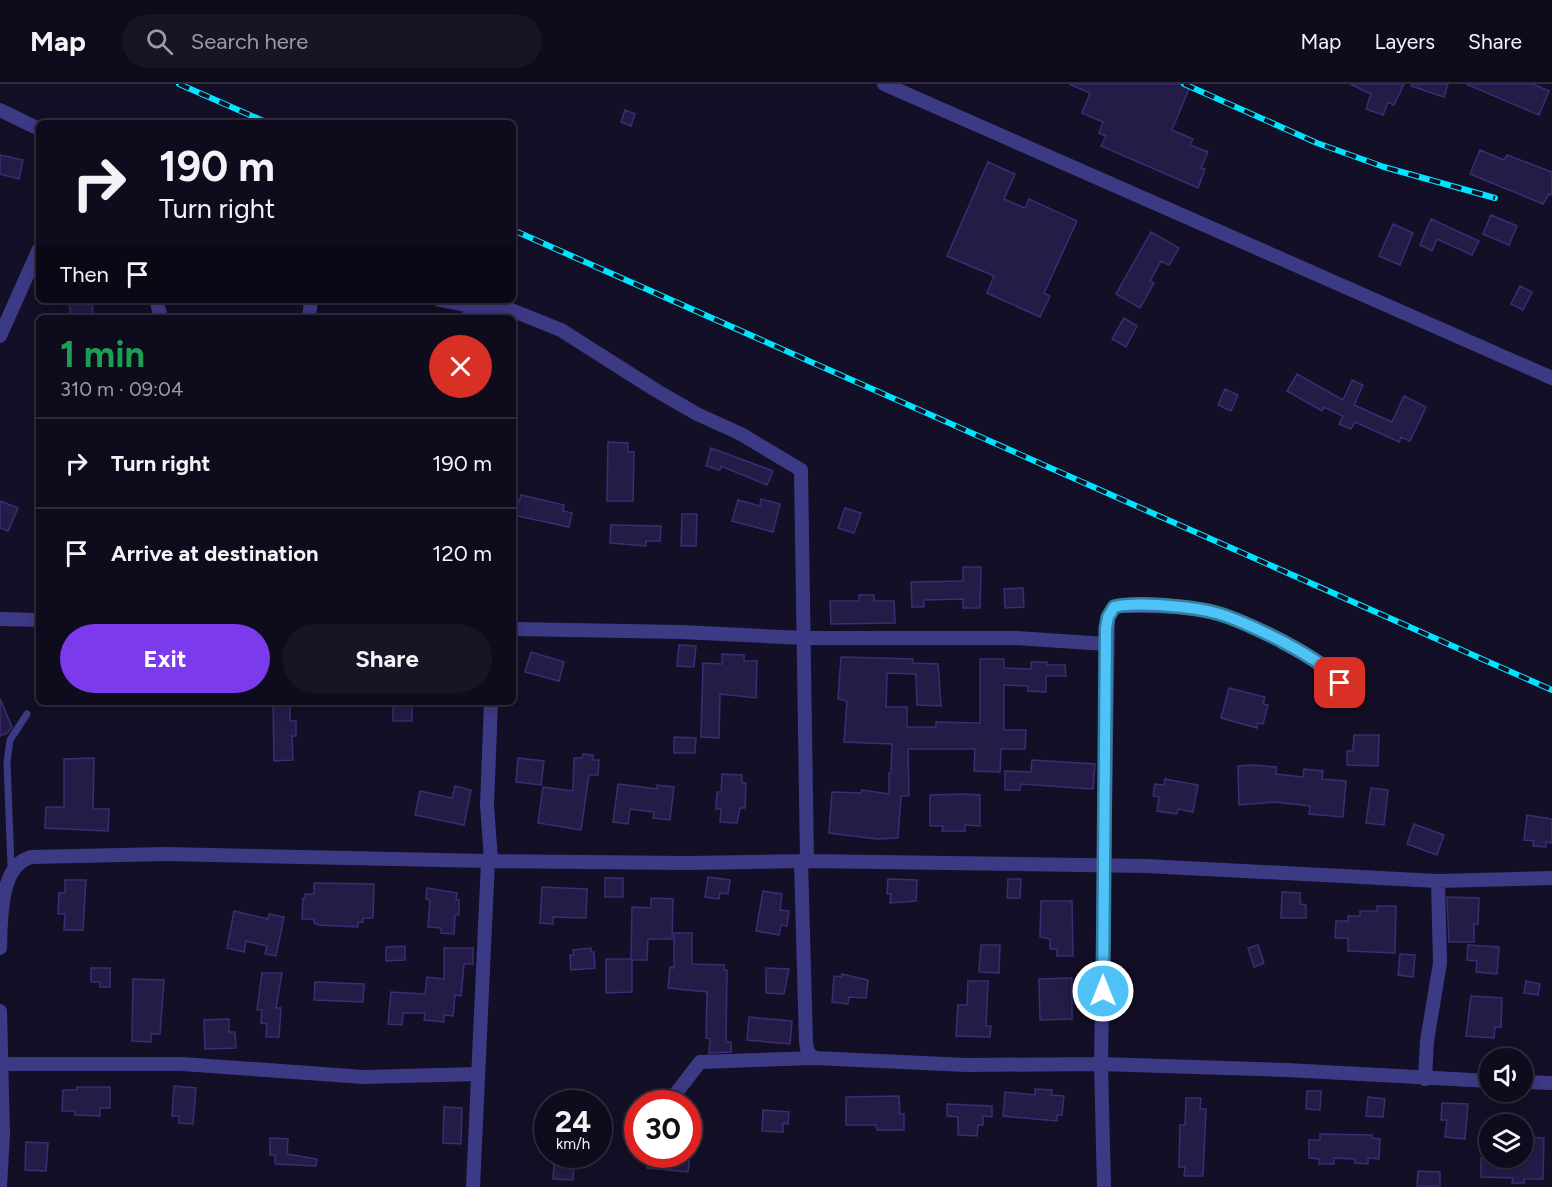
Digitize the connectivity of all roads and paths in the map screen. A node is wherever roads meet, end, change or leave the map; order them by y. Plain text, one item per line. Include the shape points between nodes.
1 (884, 84) edge
2 (0, 110) edge
3 (36, 128) edge
4 (36, 256) edge
5 (448, 303) edge
6 (470, 312) edge
7 (0, 336) edge
8 (1552, 378) edge
9 (0, 619) edge
10 (36, 620) edge
11 (516, 629) edge
12 (804, 638) junction
13 (1106, 644) junction
14 (1342, 690) dead end
15 (491, 705) edge
16 (27, 714) dead end
17 (489, 861) junction
18 (804, 861) junction
19 (1103, 865) junction
20 (11, 866) junction
21 (1552, 878) edge
22 (1438, 882) junction
23 (0, 948) edge
24 (0, 1011) edge
25 (815, 1058) junction
26 (0, 1064) edge
27 (1101, 1064) junction
28 (478, 1074) junction
29 (1425, 1079) junction
30 (1479, 1081) edge
31 (1533, 1082) edge
32 (1552, 1083) edge
33 (678, 1090) edge
34 (0, 1187) edge
35 (473, 1187) edge
36 (1104, 1187) edge

1 - 8 street
2 - 3 street
4 - 7 street
5 - 6 street
6 - 12 street via 506,308 561,330 657,391 801,470
9 - 10 street
11 - 12 street
12 - 13 street via 1016,638
12 - 18 street
13 - 14 street via 1108,617 1114,607 1175,607 1217,613 1321,663 1338,679
13 - 19 street
15 - 17 street
16 - 20 lane via 10,740 7,762
17 - 18 street
17 - 20 street via 166,854 31,857
17 - 28 street
18 - 19 street
18 - 25 street via 806,1043 808,1053
19 - 22 street
19 - 27 street
20 - 23 street via 3,878
21 - 22 street
22 - 29 street via 1440,963
24 - 26 street
25 - 27 street via 967,1065
25 - 33 street via 700,1062
26 - 28 street via 182,1064 364,1077
26 - 34 street
27 - 29 street
27 - 36 street
28 - 35 street
29 - 30 street
31 - 32 street

